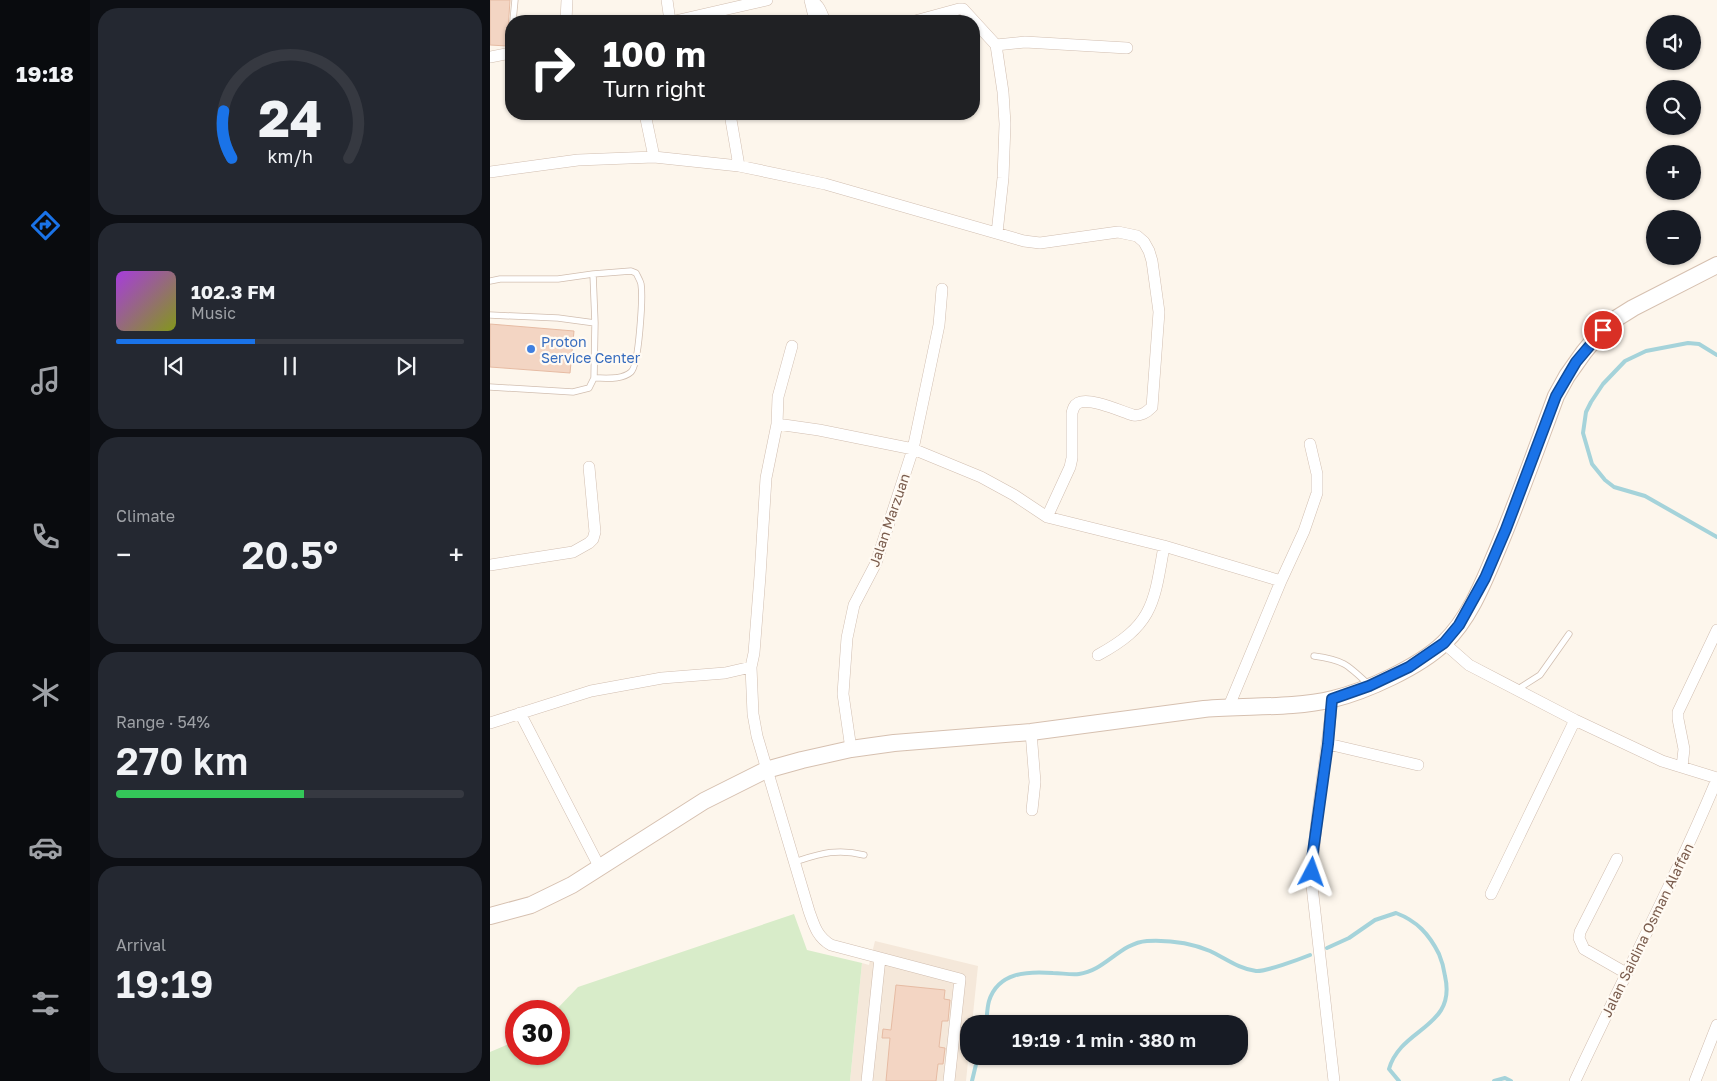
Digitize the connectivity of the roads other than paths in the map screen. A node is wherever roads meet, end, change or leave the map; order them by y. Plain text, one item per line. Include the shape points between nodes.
1 (515, 0) edge
2 (567, 0) edge
3 (667, 0) edge
4 (767, 0) edge
5 (810, 1) edge
6 (514, 15) edge
7 (566, 15) edge
8 (669, 15) edge
9 (720, 15) edge
10 (814, 15) edge
11 (822, 15) edge
12 (937, 15) edge
13 (968, 15) edge
14 (980, 28) edge
15 (996, 45) junction
16 (1127, 48) dead end
17 (505, 54) edge
18 (490, 57) edge
19 (646, 120) edge
20 (731, 120) edge
21 (654, 156) junction
22 (739, 166) junction
23 (490, 172) edge
24 (997, 233) junction
25 (1717, 265) edge
26 (593, 274) junction
27 (490, 281) edge
28 (942, 289) dead end
29 (490, 315) edge
30 (595, 323) junction
31 (792, 346) dead end
32 (594, 378) junction
33 (490, 387) edge
34 (777, 424) junction
35 (1310, 444) dead end
36 (913, 449) junction
37 (589, 467) dead end
38 (1047, 517) junction
39 (1164, 546) junction
40 (490, 565) edge
41 (1281, 581) junction
42 (1717, 630) edge
43 (1569, 634) dead end
44 (1444, 643) junction
45 (1098, 655) dead end
46 (1314, 656) dead end
47 (751, 667) junction
48 (1369, 686) junction
49 (1516, 690) junction
50 (1332, 699) junction
51 (1229, 706) junction
52 (520, 713) junction
53 (1575, 720) junction
54 (490, 723) edge
55 (1031, 732) junction
56 (1328, 744) junction
57 (851, 749) junction
58 (1418, 765) dead end
59 (1682, 767) junction
60 (766, 770) junction
61 (1717, 778) edge
62 (1032, 810) dead end
63 (864, 855) dead end
64 (1617, 859) dead end
65 (794, 862) junction
66 (600, 868) junction
67 (1491, 894) dead end
68 (490, 916) edge
69 (880, 958) junction
70 (1626, 973) junction
71 (1717, 1024) edge
72 (868, 1081) edge
73 (949, 1081) edge
74 (1334, 1081) edge
75 (1575, 1081) edge
76 (1695, 1081) edge

1 - 6 lane
2 - 7 street
3 - 8 street
4 - 9 street
5 - 10 street
5 - 11 street via 816,3
12 - 13 street via 959,9
14 - 15 street
15 - 16 street via 1025,42
15 - 24 street via 1005,124
17 - 18 street
19 - 21 street
20 - 22 street
21 - 22 street
21 - 23 street via 578,160
22 - 24 street via 825,184
24 - 38 street via 1040,243 1127,233 1144,242 1152,261 1159,312 1152,408 1140,416 1089,401 1074,406 1070,467
25 - 44 street via 1624,312 1603,330 1576,362 1556,396 1485,578 1459,625
26 - 27 lane via 558,279
26 - 30 lane
26 - 32 lane via 631,271 641,282 638,358 633,371 623,377
28 - 36 street, Jalan Marzuan
29 - 30 lane
30 - 32 lane
31 - 34 street via 778,397
32 - 33 lane via 589,388 573,392
34 - 36 street
34 - 47 street via 766,478
35 - 41 street via 1317,474 1317,493
36 - 38 street via 981,477
36 - 57 street, Jalan Marzuan via 876,563 854,605 847,638 843,694
37 - 40 street via 595,532 589,543 573,552
38 - 39 street
39 - 41 street
39 - 45 street via 1150,609 1144,619 1119,644
41 - 51 street
42 - 59 street via 1678,712 1684,749
43 - 49 lane via 1540,675
44 - 48 street via 1409,667
44 - 49 street via 1469,665
46 - 48 lane via 1337,659 1350,666
47 - 52 street via 591,691
47 - 60 street via 753,714
48 - 50 street
49 - 53 street
50 - 51 street via 1280,706
50 - 56 street
51 - 55 street
52 - 54 street
52 - 66 street
53 - 59 street via 1662,761
53 - 67 street
55 - 57 street
55 - 62 street via 1035,782
56 - 58 street
56 - 74 street via 1312,859 1312,886
57 - 60 street
59 - 61 street
60 - 65 street
60 - 66 street via 704,801
61 - 70 street, Jalan Saidina Osman Alaffan via 1669,889
63 - 65 lane via 832,852
64 - 70 street via 1579,938 1584,949
65 - 69 street via 821,938 831,945
66 - 68 street via 531,905
69 - 72 street
69 - 73 street via 960,979
70 - 75 street, Jalan Saidina Osman Alaffan
71 - 76 street

